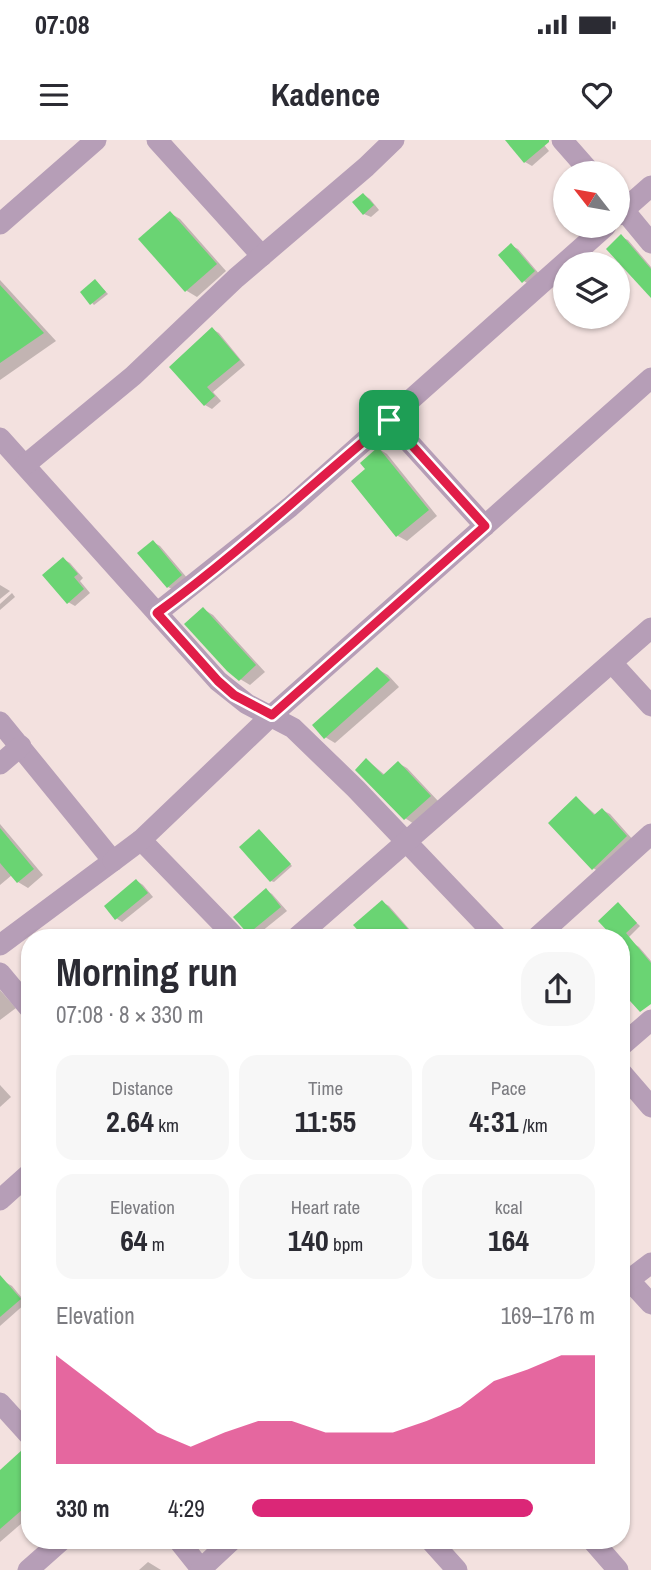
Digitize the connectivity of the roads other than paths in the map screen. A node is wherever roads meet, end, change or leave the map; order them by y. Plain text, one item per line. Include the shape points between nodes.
1 (96, 140) edge
2 (157, 140) edge
3 (394, 140) edge
4 (562, 140) edge
5 (580, 161) edge
6 (651, 186) edge
7 (630, 202) edge
8 (630, 220) edge
9 (0, 224) edge
10 (593, 238) edge
11 (651, 243) edge
12 (262, 256) junction
13 (651, 378) edge
14 (389, 420) junction
15 (0, 438) edge
16 (25, 465) junction
17 (485, 526) junction
18 (157, 613) junction
19 (651, 628) edge
20 (612, 663) junction
21 (651, 706) edge
22 (272, 715) junction
23 (0, 722) edge
24 (21, 746) junction
25 (0, 764) edge
26 (651, 834) edge
27 (141, 839) junction
28 (405, 842) junction
29 (113, 861) junction
30 (21, 929) edge
31 (22, 929) edge
32 (227, 929) edge
33 (306, 929) edge
34 (489, 929) edge
35 (546, 929) edge
36 (0, 945) edge
37 (0, 974) edge
38 (21, 998) edge
39 (651, 1020) edge
40 (630, 1038) edge
41 (630, 1082) edge
42 (651, 1107) edge
43 (21, 1181) edge
44 (0, 1200) edge
45 (651, 1263) edge
46 (630, 1279) edge
47 (630, 1287) edge
48 (651, 1304) edge
49 (0, 1403) edge
50 (21, 1426) edge
51 (52, 1549) edge
52 (185, 1549) edge
53 (223, 1549) edge
54 (437, 1549) edge
55 (600, 1549) edge
56 (28, 1570) edge
57 (201, 1570) edge
58 (457, 1570) edge
59 (618, 1570) edge

1 - 9 street
2 - 12 street
3 - 12 street
4 - 5 street
6 - 7 street
8 - 11 street
10 - 14 street
12 - 16 street via 133,376
13 - 17 street
14 - 17 street
14 - 18 street via 290,507
15 - 16 street
16 - 18 street
17 - 22 street
18 - 22 street via 226,688
19 - 20 street
20 - 21 street
20 - 28 street
22 - 27 street
22 - 28 street via 293,728
23 - 24 street
24 - 25 street
24 - 29 street
26 - 35 street
27 - 29 street
27 - 32 street
28 - 33 street
28 - 34 street
29 - 31 street
30 - 36 street
37 - 38 street
39 - 40 street
41 - 42 street
43 - 44 street
45 - 46 street
47 - 48 street
49 - 50 street
51 - 56 street
52 - 57 street
53 - 57 street
54 - 58 street
55 - 59 street

